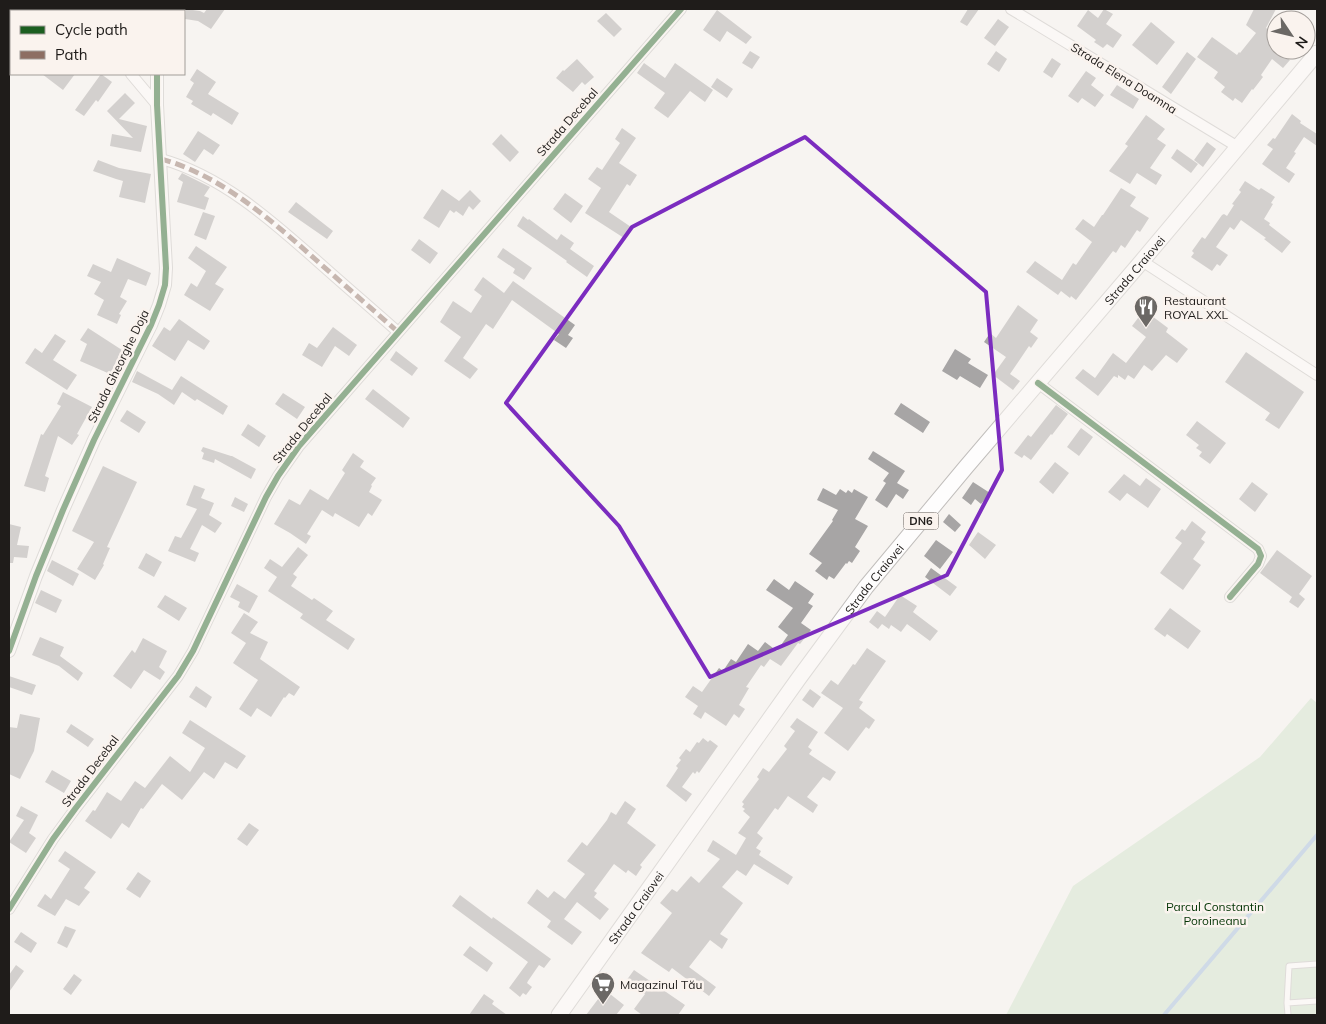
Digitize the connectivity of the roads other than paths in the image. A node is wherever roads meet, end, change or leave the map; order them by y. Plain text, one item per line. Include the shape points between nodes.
1 (681, 9) edge
2 (1011, 9) edge
3 (1317, 53) edge
4 (132, 75) edge
5 (157, 75) edge
6 (157, 105) junction
7 (1238, 148) junction
8 (160, 159) junction
9 (1142, 261) junction
10 (398, 332) junction
11 (1317, 375) edge
12 (1038, 383) junction
13 (1230, 597) dead end
14 (9, 651) edge
15 (9, 910) edge
16 (1317, 964) edge
17 (1317, 1002) edge
18 (1287, 1003) junction
19 (559, 1015) edge
20 (1288, 1015) edge

1 - 10 street, Strada Decebal
2 - 7 street, Strada Elena Doamna
3 - 7 main road, Strada Craiovei / DN6
4 - 6 street
5 - 6 street, Strada Gheorghe Doja
6 - 8 street, Strada Gheorghe Doja
7 - 9 main road, Strada Craiovei / DN6
8 - 10 street via 191,169 251,206
8 - 14 street, Strada Gheorghe Doja via 166,268 159,305 63,510
9 - 11 street
9 - 12 main road, Strada Craiovei / DN6
10 - 15 street, Strada Decebal via 299,446 278,476 178,676 53,839
12 - 13 street via 1258,549 1261,556 1258,564
12 - 19 main road, Strada Craiovei / DN6 via 866,587
16 - 18 lane via 1290,966
17 - 18 lane
18 - 20 lane

